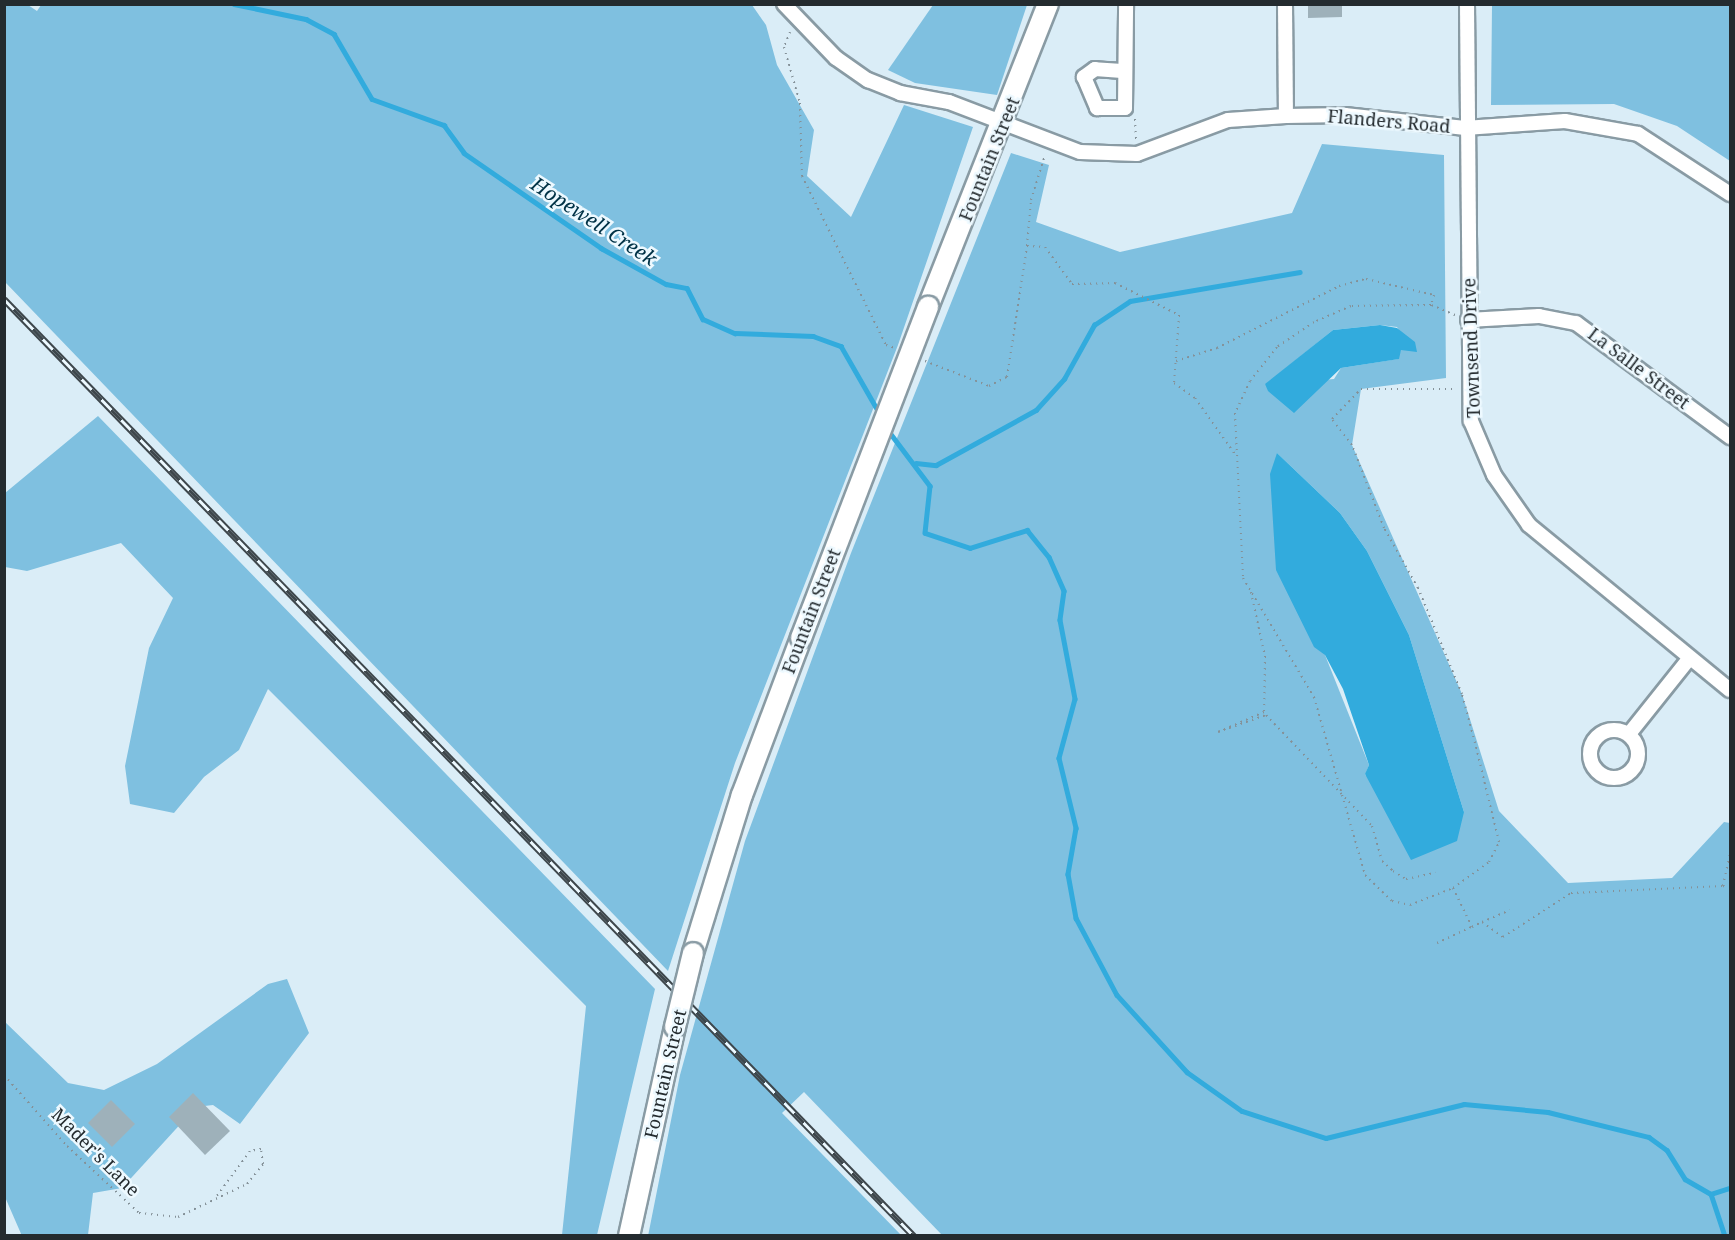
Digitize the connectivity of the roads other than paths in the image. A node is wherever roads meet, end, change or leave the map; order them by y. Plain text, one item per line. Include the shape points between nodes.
1 (784, 4) edge
2 (1048, 4) edge
3 (1126, 4) edge
4 (1285, 4) edge
5 (1467, 4) edge
6 (1122, 71) junction
7 (1286, 116) junction
8 (1004, 124) junction
9 (1465, 128) junction
10 (1731, 194) edge
11 (1468, 320) junction
12 (1731, 437) edge
13 (1688, 660) junction
14 (1731, 690) edge
15 (1629, 734) dead end
16 (629, 1236) edge

1 - 8 street, Flanders Road via 795,20 868,80 900,93 949,102
2 - 8 main road, Fountain Street
3 - 6 street
4 - 7 street
5 - 9 street, Townsend Drive
6 - 6 street via 1125,108 1097,108 1084,77 1095,69
7 - 8 street, Flanders Road via 1228,120 1137,154 1103,156
7 - 9 street, Flanders Road via 1345,115
8 - 16 main road, Fountain Street, bridge via 928,307 742,795 693,953
9 - 10 street, Flanders Road via 1565,121 1606,125 1669,149
9 - 11 street, Townsend Drive
11 - 12 street, La Salle Street via 1539,316 1576,323
11 - 13 street, Townsend Drive via 1471,421 1494,475 1529,525
13 - 14 street, Townsend Drive
13 - 15 street

